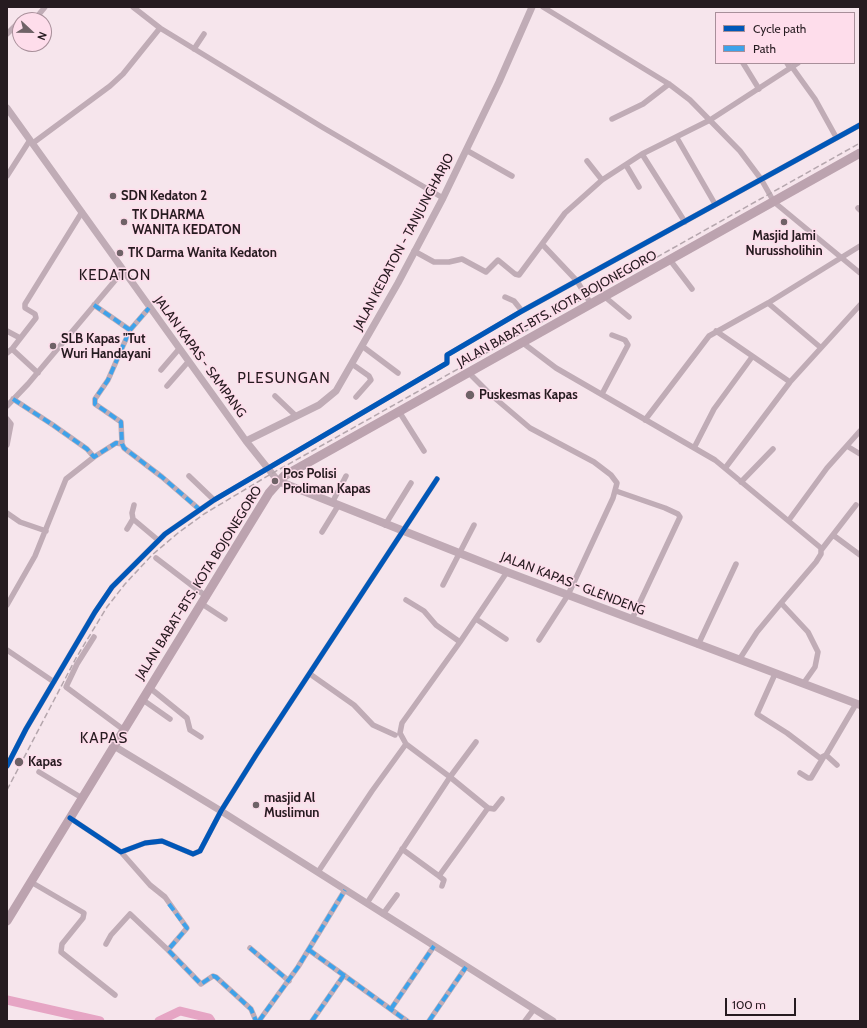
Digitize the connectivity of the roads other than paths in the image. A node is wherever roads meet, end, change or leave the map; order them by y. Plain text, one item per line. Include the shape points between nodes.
1 (132, 7) edge
2 (532, 7) edge
3 (543, 7) edge
4 (160, 28) junction
5 (204, 34) dead end
6 (194, 49) junction
7 (744, 64) edge
8 (790, 66) edge
9 (669, 84) junction
10 (759, 89) junction
11 (7, 108) edge
12 (612, 119) dead end
13 (710, 120) junction
14 (860, 125) edge
15 (836, 137) junction
16 (677, 138) junction
17 (32, 142) junction
18 (466, 150) junction
19 (860, 153) edge
20 (642, 154) junction
21 (587, 161) dead end
22 (626, 165) junction
23 (7, 176) edge
24 (512, 176) dead end
25 (761, 179) junction
26 (602, 180) junction
27 (639, 187) dead end
28 (443, 198) junction
29 (774, 202) junction
30 (715, 204) junction
31 (82, 212) junction
32 (685, 222) junction
33 (542, 244) junction
34 (860, 246) edge
35 (414, 251) junction
36 (840, 258) junction
37 (670, 260) junction
38 (123, 271) junction
39 (860, 273) edge
40 (577, 281) junction
41 (692, 289) dead end
42 (505, 297) dead end
43 (605, 297) junction
44 (768, 303) junction
45 (591, 304) junction
46 (94, 305) junction
47 (860, 306) edge
48 (149, 308) junction
49 (522, 311) junction
50 (629, 317) dead end
51 (130, 330) junction
52 (7, 331) edge
53 (716, 331) junction
54 (612, 334) dead end
55 (20, 338) junction
56 (523, 343) junction
57 (362, 346) junction
58 (820, 347) junction
59 (12, 349) junction
60 (179, 349) junction
61 (7, 353) edge
62 (752, 357) junction
63 (188, 362) junction
64 (352, 364) junction
65 (161, 370) dead end
66 (38, 373) junction
67 (398, 373) dead end
68 (469, 373) junction
69 (790, 382) junction
70 (167, 386) dead end
71 (602, 394) junction
72 (275, 396) dead end
73 (356, 397) dead end
74 (13, 399) junction
75 (7, 406) edge
76 (400, 413) junction
77 (296, 416) junction
78 (7, 419) edge
79 (645, 420) junction
80 (860, 431) edge
81 (246, 441) junction
82 (122, 444) junction
83 (7, 445) edge
84 (694, 446) junction
85 (847, 446) junction
86 (773, 449) dead end
87 (424, 451) dead end
88 (860, 454) edge
89 (94, 457) junction
90 (726, 467) junction
91 (267, 469) junction
92 (189, 476) dead end
93 (346, 476) dead end
94 (437, 479) dead end
95 (278, 481) junction
96 (411, 482) dead end
97 (742, 482) junction
98 (616, 491) junction
99 (214, 500) junction
100 (335, 504) junction
101 (134, 505) dead end
102 (856, 505) dead end
103 (199, 509) junction
104 (7, 513) edge
105 (133, 518) junction
106 (789, 520) junction
107 (385, 525) junction
108 (474, 525) dead end
109 (127, 529) dead end
110 (46, 531) junction
111 (402, 531) junction
112 (322, 532) dead end
113 (833, 535) junction
114 (158, 540) junction
115 (822, 549) junction
116 (459, 553) junction
117 (860, 555) edge
118 (156, 558) dead end
119 (736, 564) dead end
120 (507, 572) junction
121 (443, 585) dead end
122 (568, 594) junction
123 (406, 600) dead end
124 (204, 601) junction
125 (781, 603) junction
126 (7, 605) edge
127 (225, 619) dead end
128 (476, 619) junction
129 (632, 619) junction
130 (94, 638) dead end
131 (506, 639) dead end
132 (539, 640) dead end
133 (460, 642) junction
134 (698, 645) junction
135 (7, 650) edge
136 (739, 660) junction
137 (310, 674) junction
138 (775, 674) junction
139 (54, 682) junction
140 (803, 684) junction
141 (150, 688) junction
142 (143, 700) junction
143 (858, 704) edge
144 (170, 719) dead end
145 (400, 728) junction
146 (124, 730) junction
147 (395, 735) junction
148 (201, 737) dead end
149 (404, 742) junction
150 (476, 742) dead end
151 (114, 746) junction
152 (9, 755) edge
153 (824, 757) junction
154 (837, 765) dead end
155 (7, 766) edge
156 (39, 772) dead end
157 (800, 773) dead end
158 (450, 777) junction
159 (82, 798) junction
160 (502, 799) dead end
161 (488, 808) junction
162 (221, 811) junction
163 (70, 818) junction
164 (402, 849) junction
165 (121, 852) junction
166 (318, 872) junction
167 (439, 876) junction
168 (31, 882) junction
169 (442, 886) dead end
170 (345, 890) junction
171 (397, 895) dead end
172 (367, 903) junction
173 (383, 914) junction
174 (7, 921) edge
175 (106, 944) dead end
176 (434, 946) junction
177 (250, 948) dead end
178 (168, 950) junction
179 (309, 950) junction
180 (466, 967) junction
181 (344, 975) junction
182 (288, 981) junction
183 (115, 995) dead end
184 (391, 1009) junction
185 (534, 1009) junction
186 (256, 1021) edge
187 (259, 1021) edge
188 (312, 1021) edge
189 (407, 1021) edge
190 (429, 1021) edge
191 (525, 1021) edge
192 (553, 1021) edge

1 - 4 street
2 - 18 street, JALAN KEDATON - TANJUNGHARJO
3 - 9 street
4 - 6 street
4 - 17 street via 123,74 110,86
5 - 6 street
6 - 28 street
7 - 10 street
8 - 10 street
8 - 15 street via 815,100
9 - 12 street via 643,104
9 - 13 street
10 - 13 street
11 - 17 street, JALAN KAPAS - SAMPANG
13 - 16 street
13 - 25 street via 740,151
14 - 15 street
15 - 25 street
16 - 20 street
16 - 30 street
17 - 23 street
17 - 31 street, JALAN KAPAS - SAMPANG
18 - 24 street
18 - 28 street, JALAN KEDATON - TANJUNGHARJO
19 - 29 highway, JALAN BABAT-BTS. KOTA BOJONEGORO
20 - 22 street
20 - 32 street
21 - 26 street
22 - 26 street
22 - 27 street
25 - 29 street
25 - 30 street
26 - 33 street via 565,213
28 - 35 street, JALAN KEDATON - TANJUNGHARJO
29 - 36 street
29 - 37 highway, JALAN BABAT-BTS. KOTA BOJONEGORO
30 - 32 street
31 - 38 street, JALAN KAPAS - SAMPANG
31 - 55 street via 25,304 25,308 35,314 36,318
32 - 40 street
33 - 35 street via 518,275 498,260 487,272 462,259 434,262
33 - 40 street
34 - 36 street
35 - 57 street, JALAN KEDATON - TANJUNGHARJO
36 - 39 street
36 - 44 street
37 - 41 street
37 - 43 highway, JALAN BABAT-BTS. KOTA BOJONEGORO
38 - 46 street
38 - 48 street, JALAN KAPAS - SAMPANG
40 - 45 street
40 - 49 street
42 - 49 street via 514,301
43 - 45 highway, JALAN BABAT-BTS. KOTA BOJONEGORO
43 - 50 street
44 - 53 street
44 - 58 street
45 - 56 highway, JALAN BABAT-BTS. KOTA BOJONEGORO
46 - 51 street
46 - 66 street
47 - 58 street
48 - 51 street
48 - 60 street, JALAN KAPAS - SAMPANG
49 - 91 street via 447,355 447,363
51 - 82 street via 108,380 94,401 121,422
52 - 55 street
53 - 62 street
53 - 79 street via 706,338
54 - 71 street via 625,340 628,345
55 - 59 street
56 - 68 highway, JALAN BABAT-BTS. KOTA BOJONEGORO
56 - 71 street via 547,362
57 - 64 street, JALAN KEDATON - TANJUNGHARJO
57 - 67 street
58 - 69 street
59 - 61 street
59 - 66 street
60 - 63 street, JALAN KAPAS - SAMPANG
60 - 65 street
62 - 69 street
62 - 84 street via 714,408
63 - 70 street
63 - 81 street, JALAN KAPAS - SAMPANG
64 - 73 street via 371,380
64 - 77 street, JALAN KEDATON - TANJUNGHARJO via 336,391 327,400
66 - 74 street
68 - 76 highway, JALAN BABAT-BTS. KOTA BOJONEGORO
68 - 98 street via 530,428 583,455 607,471 616,481
69 - 90 street
71 - 79 street
72 - 77 street
74 - 75 street
74 - 89 street via 87,449
76 - 87 street
76 - 95 highway, JALAN BABAT-BTS. KOTA BOJONEGORO via 290,472
77 - 81 street, JALAN KEDATON - TANJUNGHARJO
78 - 83 street via 12,424
79 - 84 street
80 - 85 street
81 - 91 street, JALAN KAPAS - SAMPANG
82 - 89 street via 116,443
82 - 103 street
84 - 90 street
85 - 88 street
85 - 106 street via 813,486
86 - 97 street
89 - 110 street via 66,479
90 - 97 street
91 - 95 street, JALAN KAPAS - SAMPANG
91 - 99 street
92 - 99 street
93 - 100 street
94 - 111 street
95 - 100 main road, JALAN KAPAS - GLENDENG
95 - 124 highway, JALAN BABAT-BTS. KOTA BOJONEGORO
96 - 107 street
97 - 106 street
98 - 122 street
98 - 129 street via 665,508 680,517
99 - 103 street
100 - 107 main road, JALAN KAPAS - GLENDENG
100 - 112 street
101 - 105 street
102 - 113 street
103 - 114 street
104 - 110 street via 20,522
105 - 109 street
105 - 114 street
106 - 115 street
107 - 111 main road, JALAN KAPAS - GLENDENG
108 - 116 street
110 - 126 street
111 - 116 main road, JALAN KAPAS - GLENDENG
111 - 137 street
113 - 115 street
113 - 117 street
114 - 139 street via 112,587
115 - 125 street via 816,562
116 - 120 main road, JALAN KAPAS - GLENDENG
116 - 121 street
118 - 124 street
119 - 134 street
120 - 122 main road, JALAN KAPAS - GLENDENG
120 - 128 street
122 - 129 main road, JALAN KAPAS - GLENDENG
122 - 132 street
123 - 133 street via 424,611 436,625
124 - 127 street
124 - 141 highway, JALAN BABAT-BTS. KOTA BOJONEGORO
125 - 136 street via 757,632
125 - 140 street via 808,632 818,652 815,668
128 - 131 street
128 - 133 street
129 - 134 main road, JALAN KAPAS - GLENDENG
130 - 146 street via 66,687
133 - 145 street
134 - 136 main road, JALAN KAPAS - GLENDENG
135 - 139 street
136 - 138 main road, JALAN KAPAS - GLENDENG
137 - 147 street via 354,705 373,725
137 - 162 street
138 - 140 main road, JALAN KAPAS - GLENDENG
138 - 153 street via 757,714 816,756
139 - 152 street
140 - 143 main road, JALAN KAPAS - GLENDENG
141 - 142 highway, JALAN BABAT-BTS. KOTA BOJONEGORO
141 - 148 street via 188,718 190,730
142 - 144 street
142 - 146 highway, JALAN BABAT-BTS. KOTA BOJONEGORO
143 - 153 street
145 - 147 street
145 - 149 street
146 - 151 highway, JALAN BABAT-BTS. KOTA BOJONEGORO
147 - 149 street
149 - 158 street
149 - 166 street
150 - 158 street
151 - 159 highway, JALAN BABAT-BTS. KOTA BOJONEGORO
151 - 162 street
152 - 155 street
153 - 154 street
153 - 157 street via 811,778
156 - 159 street
158 - 161 street
158 - 164 street
159 - 163 highway, JALAN BABAT-BTS. KOTA BOJONEGORO
160 - 161 street via 494,809
161 - 167 street
162 - 165 street via 198,853 192,854 162,841
162 - 166 street
163 - 165 street
163 - 168 highway, JALAN BABAT-BTS. KOTA BOJONEGORO
164 - 167 street
164 - 172 street
165 - 178 street via 164,897 187,928
166 - 170 street
167 - 169 street via 444,880
168 - 174 highway, JALAN BABAT-BTS. KOTA BOJONEGORO
168 - 183 street via 84,913 83,918 62,944 62,952
170 - 172 street
170 - 179 street
171 - 173 street
172 - 173 street
173 - 176 street
175 - 178 street via 130,914
176 - 180 street
176 - 184 street
177 - 182 street
178 - 186 street via 201,984 215,976 251,1009
179 - 181 street
179 - 182 street
180 - 185 street
180 - 190 street
181 - 184 street
181 - 188 street
182 - 187 street
184 - 189 street
185 - 191 street
185 - 192 street

